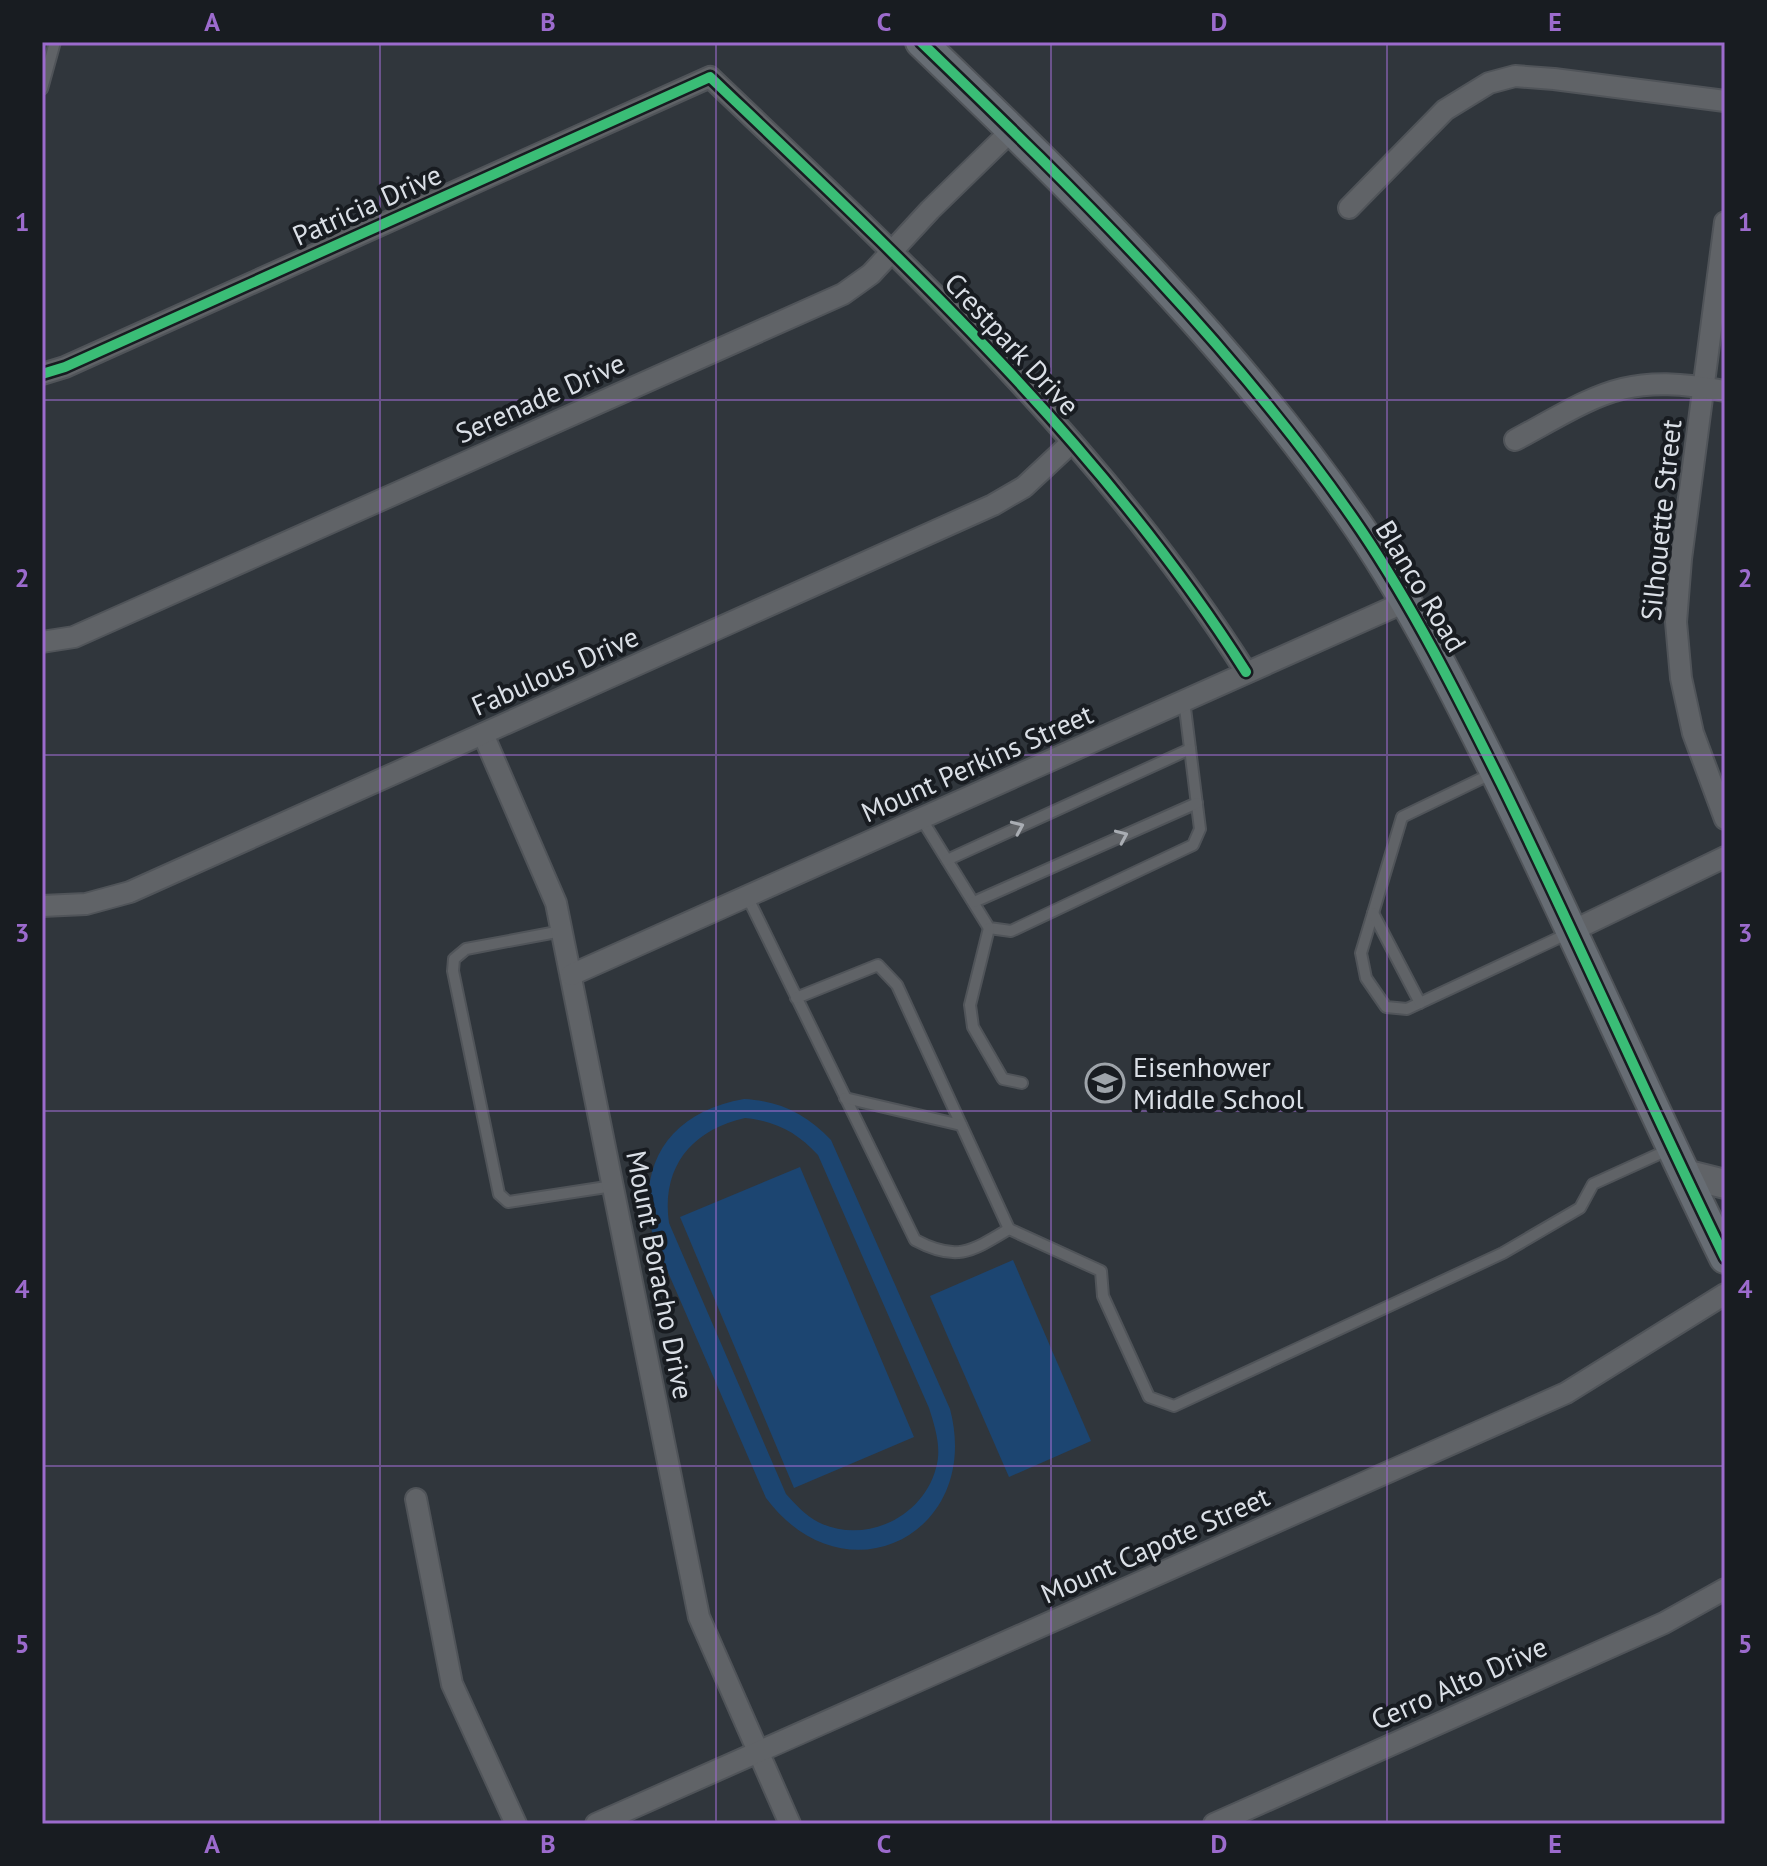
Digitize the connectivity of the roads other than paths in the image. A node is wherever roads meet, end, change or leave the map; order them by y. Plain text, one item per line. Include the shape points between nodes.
1 (67, 42) edge
2 (921, 42) edge
3 (54, 45) edge
4 (710, 77) joint
5 (42, 89) edge
6 (1725, 101) edge
7 (1012, 130) junction
8 (1349, 208) dead end
9 (1725, 222) edge
10 (892, 251) junction
11 (42, 374) edge
12 (1703, 387) junction
13 (1725, 391) edge
14 (1515, 440) dead end
15 (1071, 443) junction
16 (1405, 602) junction
17 (42, 642) edge
18 (1246, 672) junction
19 (1184, 700) junction
20 (483, 734) junction
21 (1190, 749) junction
22 (1495, 772) junction
23 (1197, 803) junction
24 (921, 818) junction
25 (1725, 819) edge
26 (1725, 857) edge
27 (947, 860) junction
28 (747, 896) junction
29 (974, 902) junction
30 (42, 906) edge
31 (1373, 913) junction
32 (989, 928) junction
33 (562, 931) junction
34 (1572, 931) junction
35 (571, 975) junction
36 (796, 998) junction
37 (1420, 1003) junction
38 (1022, 1083) dead end
39 (845, 1098) junction
40 (961, 1125) junction
41 (1678, 1161) junction
42 (1725, 1184) edge
43 (613, 1186) junction
44 (1009, 1229) junction
45 (1725, 1258) edge
46 (1725, 1294) edge
47 (416, 1499) dead end
48 (1725, 1589) edge
49 (758, 1753) junction
50 (516, 1824) edge
51 (596, 1824) edge
52 (790, 1824) edge
53 (1214, 1824) edge

1 - 3 lane
2 - 7 main road, Blanco Road
3 - 5 lane
4 - 10 street, Crestpark Drive
4 - 11 street, Patricia Drive
6 - 8 street via 1515,76 1489,83 1445,110
7 - 10 street, Serenade Drive
7 - 16 main road, Blanco Road via 1170,290 1286,430 1362,531
9 - 12 street, Silhouette Street
10 - 15 street, Crestpark Drive
10 - 17 street, Serenade Drive via 843,294 74,637
12 - 13 street
12 - 14 street via 1633,384 1603,393
12 - 25 street, Silhouette Street via 1676,622 1693,733
15 - 18 street, Crestpark Drive via 1193,591
15 - 20 street, Fabulous Drive via 1024,487 993,505
16 - 18 street, Mount Perkins Street
16 - 22 main road, Blanco Road
18 - 19 street, Mount Perkins Street
19 - 21 lane
19 - 24 street, Mount Perkins Street
20 - 30 street, Fabulous Drive via 130,892 86,904
20 - 33 street, Mount Boracho Drive via 546,874
21 - 23 lane
27 -> 21 lane
22 - 31 lane via 1402,817
22 - 34 main road, Blanco Road
29 -> 23 lane
23 - 32 lane via 1200,829 1193,845 1011,931
24 - 27 lane
24 - 28 street, Mount Perkins Street
26 - 34 street
27 - 29 lane
28 - 35 street, Mount Perkins Street
28 - 36 lane
29 - 32 lane
31 - 37 lane
31 - 37 lane via 1361,953 1366,978 1386,1007 1407,1009
32 - 38 lane via 970,1005 973,1027 1003,1079
33 - 35 street, Mount Boracho Drive
33 - 43 lane via 466,949 454,959 453,971 499,1194 508,1202 525,1201
34 - 37 lane
34 - 41 main road, Blanco Road
35 - 43 street, Mount Boracho Drive
36 - 39 lane
36 - 40 lane via 878,965 897,985
39 - 40 lane
39 - 44 lane via 915,1240 938,1253 957,1254
40 - 44 lane
41 - 42 street
41 - 44 lane via 1593,1184 1580,1208 1503,1253 1174,1406 1149,1397 1103,1296 1101,1271
41 - 45 main road, Blanco Road
43 - 49 street, Mount Boracho Drive via 699,1617
46 - 49 street, Mount Capote Street via 1566,1393
47 - 50 street via 452,1684
48 - 53 street, Cerro Alto Drive via 1664,1623
49 - 51 street, Mount Capote Street
49 - 52 street, Mount Boracho Drive

